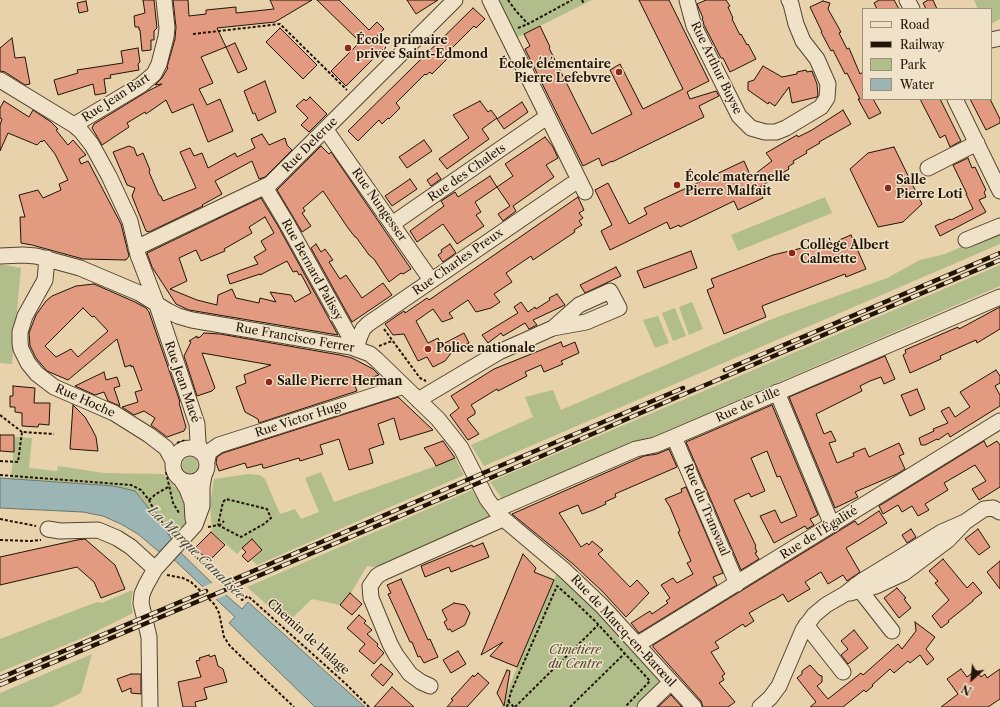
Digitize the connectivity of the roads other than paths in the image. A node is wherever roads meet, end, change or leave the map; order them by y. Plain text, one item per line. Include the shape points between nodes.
1 (164, 0) edge
2 (455, 0) edge
3 (490, 0) edge
4 (687, 0) edge
5 (789, 0) edge
6 (0, 80) edge
7 (956, 100) edge
8 (541, 121) dead end
9 (74, 125) junction
10 (326, 130) junction
11 (977, 143) junction
12 (928, 168) dead end
13 (571, 185) dead end
14 (1000, 191) edge
15 (268, 192) dead end
16 (585, 192) dead end
17 (392, 224) junction
18 (1000, 226) edge
19 (966, 240) dead end
20 (137, 251) junction
21 (0, 256) edge
22 (44, 258) junction
23 (432, 280) junction
24 (1000, 297) edge
25 (160, 307) junction
26 (553, 328) dead end
27 (356, 348) junction
28 (404, 386) junction
29 (777, 392) junction
30 (418, 400) junction
31 (1000, 421) edge
32 (674, 437) junction
33 (173, 461) junction
34 (204, 463) junction
35 (182, 481) junction
36 (1000, 512) edge
37 (499, 515) junction
38 (832, 526) junction
39 (46, 534) road end
40 (179, 536) junction
41 (158, 565) junction
42 (737, 584) junction
43 (854, 590) junction
44 (806, 625) junction
45 (892, 631) dead end
46 (638, 644) junction
47 (843, 672) dead end
48 (671, 682) junction
49 (430, 686) dead end
50 (150, 707) edge
51 (645, 707) edge
52 (694, 707) edge
53 (760, 707) edge

1 - 9 street, Rue Jean Bart via 166,37 154,74
2 - 10 street, Rue Delerue
3 - 16 street
4 - 5 street, Rue Arthur Buyse via 694,26 739,116 751,128 765,132 776,132 786,128 821,107 828,98 828,84 817,59 803,41
6 - 9 street, Rue Jean Macé
7 - 11 street
8 - 17 street, Rue des Chalets
9 - 20 street, Rue Jean Macé via 87,137 109,176 130,221
10 - 17 street, Rue Nungesser
10 - 20 street, Rue Delerue via 270,184
11 - 12 street
11 - 14 street
13 - 23 street, Rue Charles Preux
15 - 27 street, Rue Bernard Palissy
17 - 23 street, Rue Nungesser
18 - 19 street
20 - 25 street, Rue Jean Macé
21 - 22 street, Rue Francisco Ferrer via 23,255
22 - 25 street, Rue Francisco Ferrer via 96,274 139,292
22 - 33 street, Rue Hoche via 45,280 25,316 20,332 21,349 28,363 54,387 114,413 149,435 166,448
23 - 27 street, Rue Charles Preux via 368,324 363,329
24 - 29 street, Rue de Lille
25 - 27 street, Rue Francisco Ferrer via 178,316 204,323
25 - 34 street, Rue Jean Macé via 197,424 198,443
26 - 30 street via 492,356
27 - 28 street, Rue Francisco Ferrer via 377,360
28 - 30 street, Rue Francisco Ferrer
28 - 34 street, Rue Victor Hugo via 219,445 209,452
29 - 32 street, Rue de Lille
29 - 38 street
30 - 37 street, Rue Francisco Ferrer via 438,419 461,448 487,499
31 - 38 street, Rue de l'Égalité
32 - 37 street, Rue de Lille via 636,449
32 - 42 street, Rue du Transvaal
33 - 34 street via 184,449 195,449
33 - 35 street via 174,473
34 - 35 street via 201,479 190,483
34 - 40 street, Rue Jean Macé via 200,512 195,525
35 - 40 street, Rue Jean Macé via 193,510 192,524
36 - 43 street via 993,508 984,509 965,522 948,540 895,578
37 - 46 street, Rue de Marcq-en-Barœul via 564,569
37 - 49 street, Rue de Lille via 382,573 370,586 371,598 396,655 410,674
38 - 42 street, Rue de l'Égalité
39 - 41 street via 98,530 117,538
40 - 41 street, Rue Jean Macé
41 - 50 street, Rue Jean Macé via 142,594 141,603 149,637
42 - 46 street, Rue de l'Égalité
43 - 44 street via 819,610
43 - 45 street
44 - 47 street
44 - 53 street via 779,686
46 - 48 street, Rue de Marcq-en-Barœul
48 - 51 street
48 - 52 street, Rue de Marcq-en-Barœul

